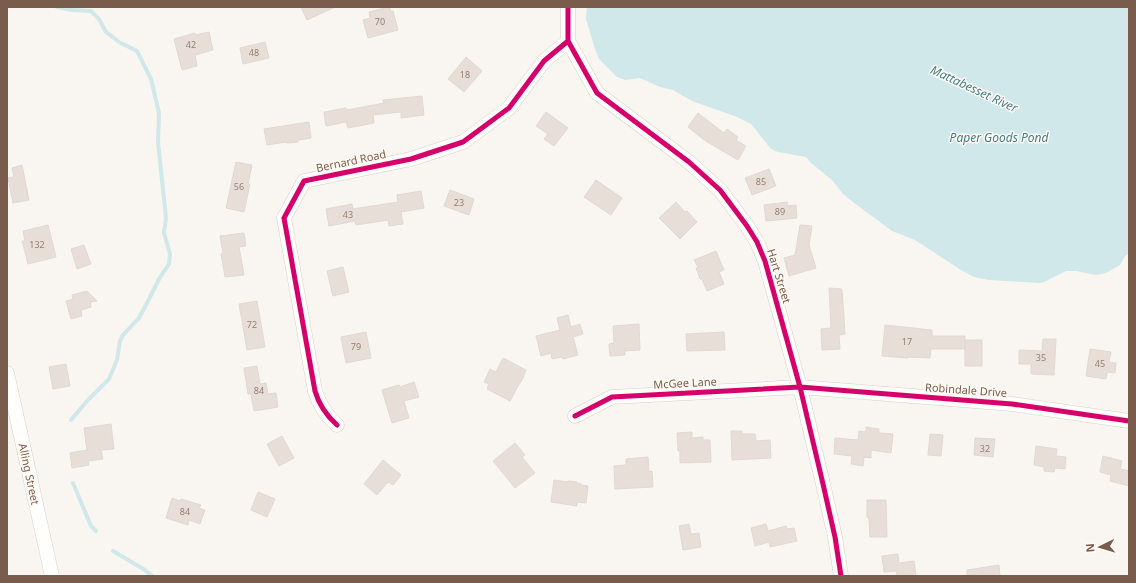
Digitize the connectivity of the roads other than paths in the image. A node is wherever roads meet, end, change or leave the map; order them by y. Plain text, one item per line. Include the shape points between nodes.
1 (568, 7) edge
2 (568, 41) junction
3 (7, 373) edge
4 (800, 387) junction
5 (575, 416) dead end
6 (1129, 422) edge
7 (337, 425) dead end
8 (52, 576) edge
9 (841, 576) edge

1 - 2 street, Hart Street
2 - 4 street, Hart Street via 597,93 689,162 720,190 747,226 765,261
2 - 7 street, Bernard Road via 544,61 509,108 463,142 411,159 304,181 284,218 315,391 323,409
3 - 8 street, Alling Street
4 - 5 street, McGee Lane via 612,397
4 - 6 street, Robindale Drive via 1012,404
4 - 9 street, Hart Street via 835,537

